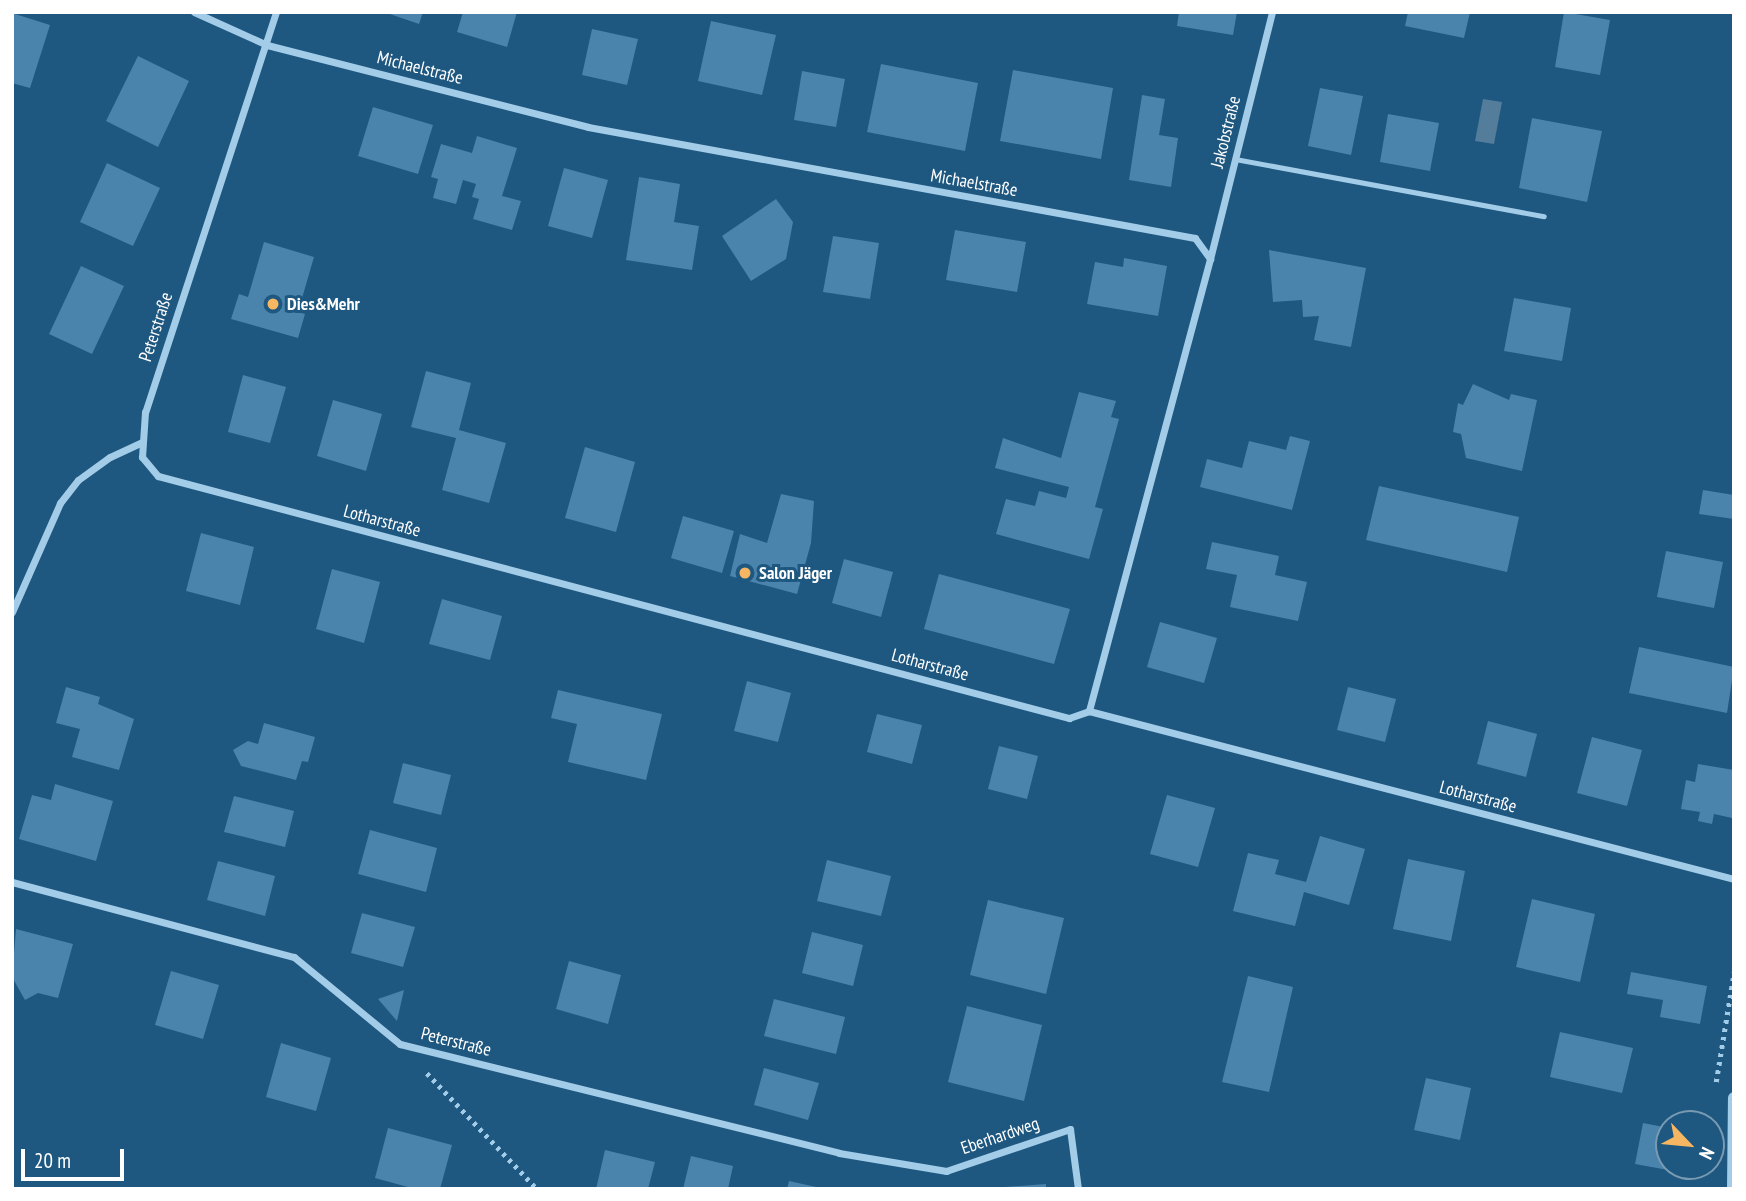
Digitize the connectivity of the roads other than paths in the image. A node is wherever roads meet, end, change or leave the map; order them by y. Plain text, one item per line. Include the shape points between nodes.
1 (194, 12) edge
2 (276, 12) edge
3 (1272, 12) edge
4 (267, 45) junction
5 (1235, 159) junction
6 (1544, 216) dead end
7 (1210, 260) junction
8 (142, 442) junction
9 (12, 612) edge
10 (1089, 711) junction
11 (1734, 879) edge
12 (12, 882) edge
13 (1734, 1098) edge
14 (838, 1153) joint
15 (1078, 1189) edge
16 (1733, 1189) edge

1 - 4 street, Michaelstraße
2 - 4 street, Peterstraße
3 - 5 street, Jakobstraße
4 - 7 street, Michaelstraße via 588,127 1195,238
4 - 8 street, Peterstraße via 152,390
5 - 6 lane
5 - 7 street, Jakobstraße
7 - 10 street
8 - 9 street via 78,480 60,503
8 - 10 street, Lotharstraße via 147,466 173,482 1069,718
10 - 11 street, Lotharstraße
12 - 14 street, Peterstraße via 294,957 400,1044
13 - 16 street
14 - 15 street, Eberhardweg via 947,1171 1070,1129

